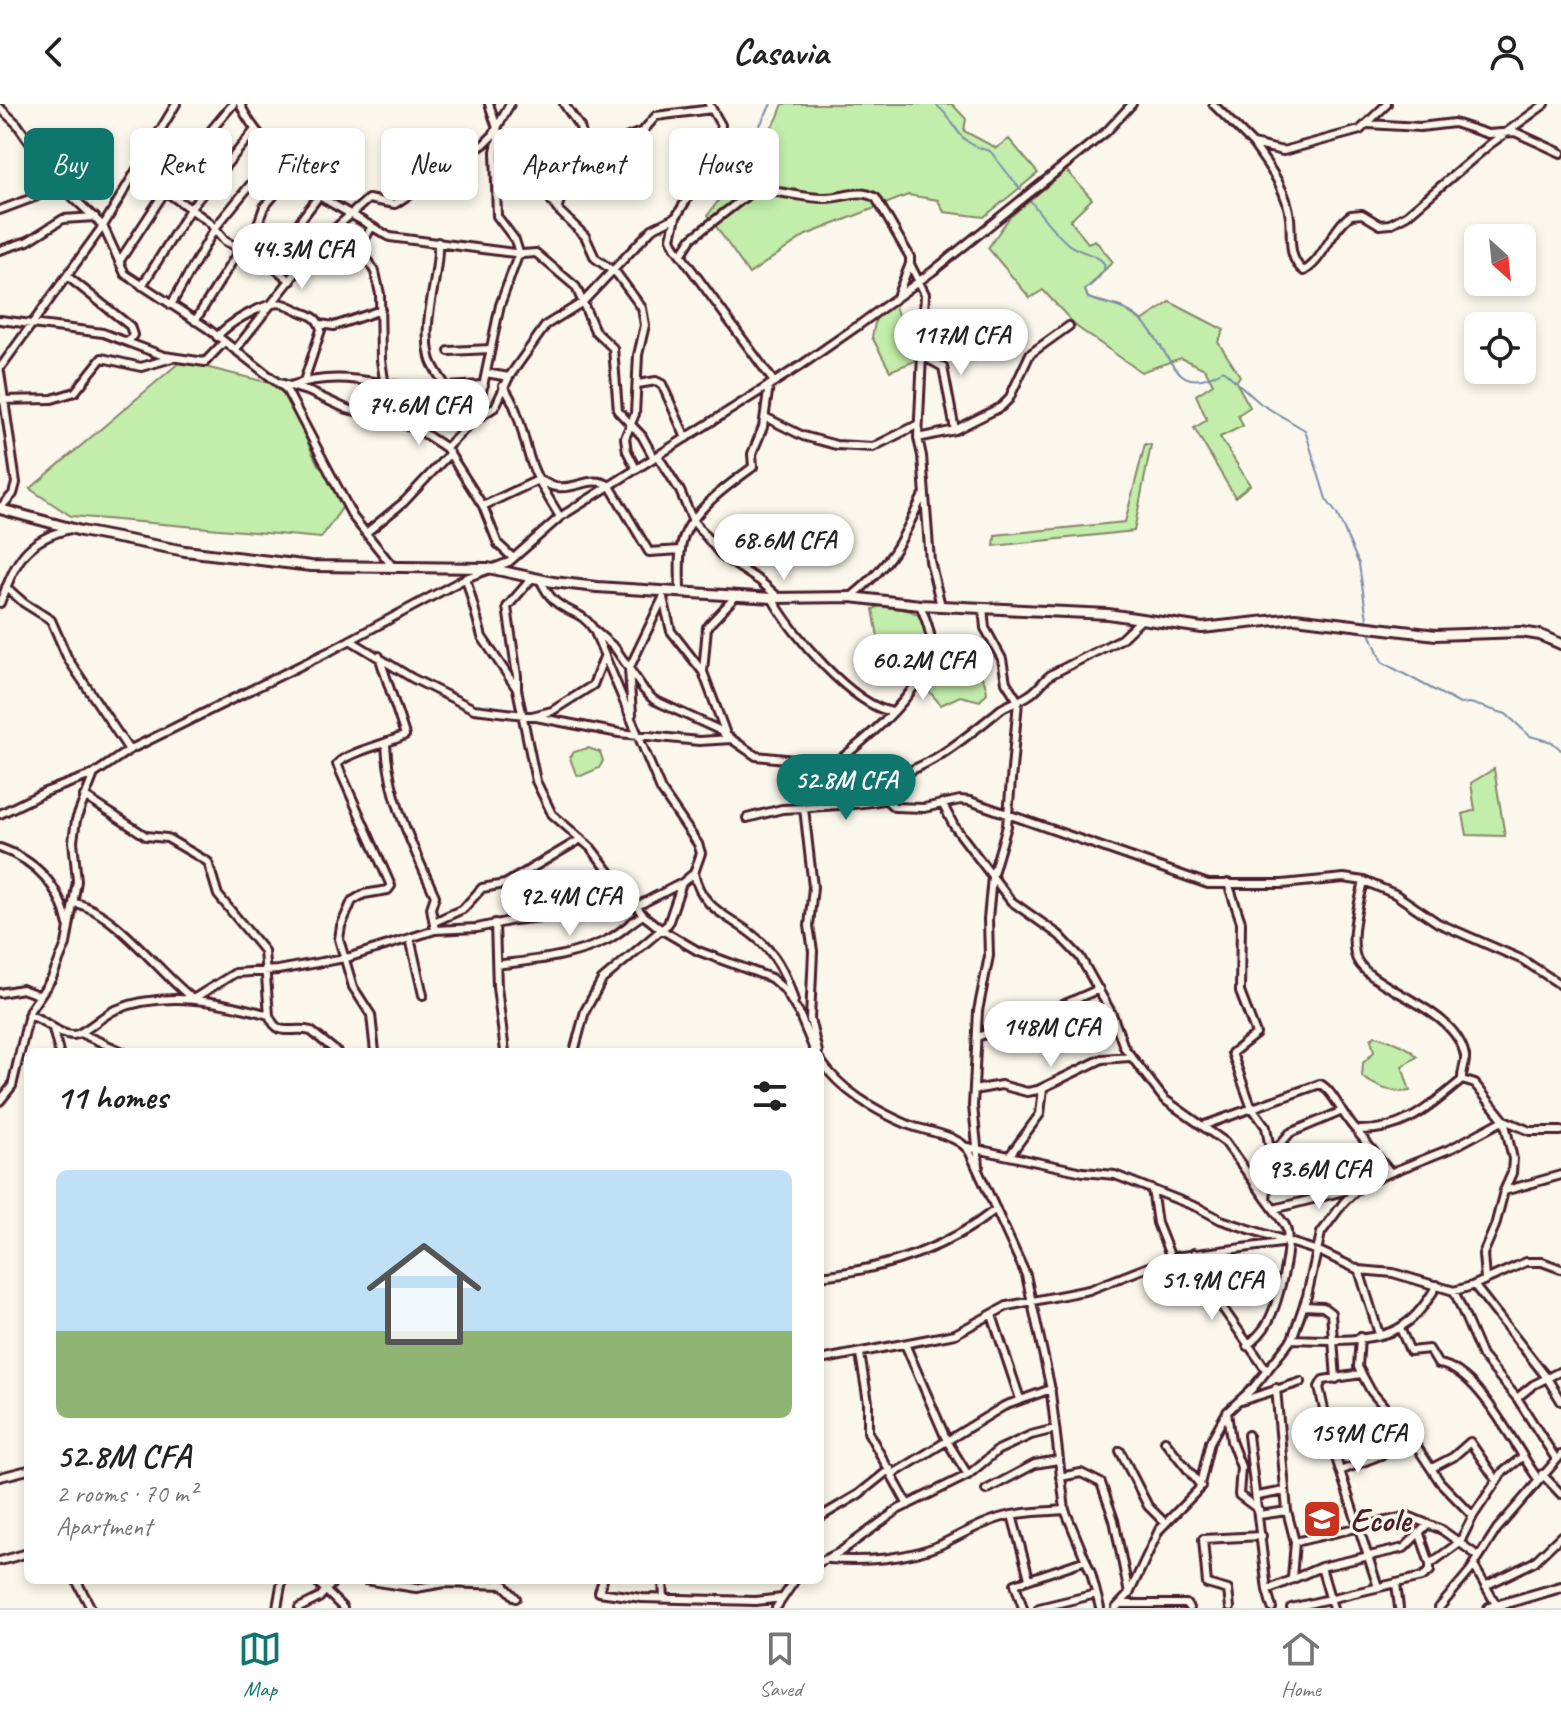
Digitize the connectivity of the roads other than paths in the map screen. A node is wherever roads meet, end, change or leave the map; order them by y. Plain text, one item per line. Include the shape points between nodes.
1 (176, 104) edge
2 (233, 104) edge
3 (240, 104) edge
4 (489, 104) edge
5 (510, 104) edge
6 (564, 104) edge
7 (1132, 104) edge
8 (1213, 104) edge
9 (1387, 104) edge
10 (1545, 104) edge
11 (710, 107) edge
12 (0, 108) edge
13 (1368, 124) junction
14 (215, 128) edge
15 (252, 128) edge
16 (496, 128) edge
17 (499, 128) edge
18 (580, 128) edge
19 (645, 128) edge
20 (24, 134) edge
21 (1504, 134) junction
22 (494, 135) edge
23 (248, 138) edge
24 (1253, 144) junction
25 (1561, 153) edge
26 (248, 188) edge
27 (27, 200) edge
28 (76, 200) edge
29 (159, 200) edge
30 (178, 200) edge
31 (270, 200) edge
32 (316, 200) edge
33 (326, 200) edge
34 (496, 200) edge
35 (551, 200) edge
36 (560, 200) edge
37 (190, 209) junction
38 (557, 209) junction
39 (0, 210) edge
40 (349, 213) junction
41 (95, 217) junction
42 (676, 217) junction
43 (103, 226) junction
44 (215, 228) junction
45 (371, 228) junction
46 (438, 242) junction
47 (240, 249) junction
48 (0, 250) edge
49 (519, 253) junction
50 (681, 255) junction
51 (119, 262) junction
52 (268, 263) junction
53 (910, 264) junction
54 (614, 271) junction
55 (67, 276) junction
56 (291, 281) junction
57 (918, 281) junction
58 (142, 286) junction
59 (898, 296) junction
60 (583, 302) junction
61 (275, 303) junction
62 (171, 305) junction
63 (381, 310) junction
64 (0, 320) edge
65 (195, 321) junction
66 (30, 323) junction
67 (320, 324) junction
68 (1069, 326) dead end
69 (217, 337) junction
70 (129, 341) junction
71 (224, 342) junction
72 (491, 349) junction
73 (235, 350) junction
74 (449, 351) dead end
75 (921, 355) junction
76 (179, 357) junction
77 (0, 370) edge
78 (486, 373) junction
79 (509, 377) junction
80 (304, 381) junction
81 (384, 382) junction
82 (280, 383) junction
83 (772, 383) junction
84 (638, 384) junction
85 (445, 385) junction
86 (484, 385) junction
87 (290, 386) junction
88 (503, 386) junction
89 (2, 400) edge
90 (380, 416) junction
91 (765, 417) junction
92 (476, 420) junction
93 (631, 424) junction
94 (917, 425) junction
95 (955, 430) junction
96 (686, 438) junction
97 (918, 438) junction
98 (448, 450) junction
99 (656, 457) junction
100 (636, 469) junction
101 (538, 480) junction
102 (610, 486) junction
103 (923, 495) junction
104 (483, 506) junction
105 (0, 509) edge
106 (560, 517) junction
107 (693, 521) junction
108 (70, 529) junction
109 (366, 533) junction
110 (681, 550) junction
111 (513, 558) junction
112 (393, 567) junction
113 (488, 568) junction
114 (10, 576) junction
115 (0, 578) edge
116 (466, 578) junction
117 (537, 578) junction
118 (6, 587) junction
119 (680, 590) junction
120 (665, 594) junction
121 (737, 595) junction
122 (851, 597) junction
123 (775, 598) junction
124 (0, 603) edge
125 (920, 605) junction
126 (941, 606) junction
127 (983, 606) junction
128 (1142, 619) junction
129 (594, 630) junction
130 (350, 640) junction
131 (1561, 644) edge
132 (379, 656) junction
133 (605, 656) junction
134 (629, 669) junction
135 (703, 672) junction
136 (517, 689) junction
137 (1018, 701) junction
138 (893, 712) junction
139 (521, 715) junction
140 (532, 716) junction
141 (633, 722) junction
142 (639, 735) junction
143 (729, 737) junction
144 (386, 745) junction
145 (129, 750) junction
146 (834, 764) junction
147 (94, 774) junction
148 (865, 782) junction
149 (84, 796) junction
150 (883, 800) junction
151 (942, 803) junction
152 (804, 808) junction
153 (1008, 812) junction
154 (0, 814) edge
155 (747, 818) dead end
156 (581, 839) junction
157 (0, 848) edge
158 (694, 873) junction
159 (992, 877) junction
160 (1364, 881) junction
161 (682, 883) junction
162 (1228, 883) junction
163 (75, 903) junction
164 (637, 906) junction
165 (643, 915) junction
166 (495, 923) junction
167 (435, 926) junction
168 (68, 927) junction
169 (662, 930) junction
170 (410, 938) junction
171 (343, 958) junction
172 (497, 965) junction
173 (267, 970) junction
174 (1561, 985) edge
175 (1099, 989) junction
176 (0, 993) edge
177 (38, 995) junction
178 (423, 995) dead end
179 (193, 999) junction
180 (798, 1012) junction
181 (28, 1015) junction
182 (269, 1015) junction
183 (52, 1026) junction
184 (80, 1033) junction
185 (977, 1037) junction
186 (59, 1048) edge
187 (114, 1048) edge
188 (332, 1048) edge
189 (375, 1048) edge
190 (505, 1048) edge
191 (575, 1048) edge
192 (814, 1048) edge
193 (815, 1048) edge
194 (1130, 1057) junction
195 (824, 1065) edge
196 (1462, 1080) junction
197 (1043, 1088) junction
198 (974, 1090) junction
199 (0, 1101) edge
200 (1251, 1106) junction
201 (1340, 1112) junction
202 (1504, 1120) junction
203 (1202, 1126) junction
204 (1356, 1130) junction
205 (1561, 1131) edge
206 (967, 1147) junction
207 (978, 1150) junction
208 (1010, 1155) junction
209 (1271, 1155) junction
210 (979, 1170) junction
211 (1390, 1172) junction
212 (1561, 1175) edge
213 (1361, 1186) junction
214 (1152, 1189) junction
215 (1504, 1191) junction
216 (1266, 1199) junction
217 (996, 1209) junction
218 (1274, 1209) junction
219 (1285, 1243) junction
220 (1318, 1252) junction
221 (1194, 1253) junction
222 (1171, 1258) junction
223 (1561, 1269) edge
224 (1359, 1270) junction
225 (824, 1275) edge
226 (1485, 1279) junction
227 (1437, 1285) junction
228 (1474, 1285) junction
229 (1454, 1291) junction
230 (1032, 1301) junction
231 (1304, 1306) junction
232 (992, 1315) junction
233 (1400, 1328) junction
234 (1379, 1334) junction
235 (1360, 1337) junction
236 (1292, 1339) junction
237 (1333, 1340) junction
238 (905, 1344) junction
239 (1247, 1346) junction
240 (860, 1354) junction
241 (824, 1359) edge
242 (1267, 1371) junction
243 (1561, 1371) edge
244 (1361, 1374) junction
245 (1547, 1378) junction
246 (1336, 1379) junction
247 (1301, 1382) dead end
248 (1276, 1388) junction
249 (1051, 1389) junction
250 (1517, 1398) junction
251 (1020, 1399) junction
252 (1561, 1401) edge
253 (1238, 1402) junction
254 (1227, 1412) junction
255 (1055, 1429) junction
256 (1248, 1435) dead end
257 (1411, 1438) junction
258 (947, 1441) junction
259 (1165, 1441) dead end
260 (1120, 1451) dead end
261 (1522, 1457) junction
262 (1558, 1457) edge
263 (1058, 1460) junction
264 (1432, 1468) junction
265 (24, 1471) edge
266 (892, 1471) junction
267 (1340, 1471) junction
268 (968, 1475) junction
269 (1540, 1476) junction
270 (0, 1477) edge
271 (1060, 1477) junction
272 (1497, 1481) junction
273 (1201, 1486) junction
274 (986, 1490) dead end
275 (1285, 1491) junction
276 (1561, 1494) edge
277 (1257, 1496) junction
278 (908, 1505) junction
279 (1065, 1510) junction
280 (1287, 1511) junction
281 (1259, 1512) junction
282 (824, 1515) edge
283 (1012, 1515) junction
284 (1473, 1516) junction
285 (1165, 1523) junction
286 (1427, 1525) junction
287 (1361, 1526) junction
288 (1420, 1534) junction
289 (1262, 1536) junction
290 (1561, 1536) edge
291 (1295, 1542) junction
292 (1460, 1542) junction
293 (24, 1554) edge
294 (1478, 1556) junction
295 (1369, 1557) junction
296 (829, 1559) junction
297 (1086, 1560) junction
298 (0, 1561) edge
299 (824, 1561) edge
300 (1430, 1564) junction
301 (1474, 1566) junction
302 (1321, 1567) junction
303 (1029, 1578) junction
304 (1292, 1578) junction
305 (1396, 1583) junction
306 (78, 1584) edge
307 (281, 1584) edge
308 (319, 1584) edge
309 (332, 1584) edge
310 (390, 1584) edge
311 (439, 1584) edge
312 (503, 1584) edge
313 (602, 1584) edge
314 (663, 1584) edge
315 (792, 1584) edge
316 (1485, 1586) junction
317 (1378, 1587) junction
318 (1561, 1587) edge
319 (1267, 1590) junction
320 (327, 1591) junction
321 (1096, 1594) junction
322 (1129, 1594) junction
323 (1332, 1597) junction
324 (516, 1598) dead end
325 (782, 1598) junction
326 (664, 1599) junction
327 (1118, 1606) edge
328 (1170, 1606) edge
329 (1493, 1607) edge
330 (91, 1608) edge
331 (277, 1608) edge
332 (299, 1608) edge
333 (343, 1608) edge
334 (776, 1608) edge
335 (1023, 1608) edge
336 (1039, 1608) edge
337 (1100, 1608) edge
338 (1189, 1608) edge
339 (1230, 1608) edge
340 (1272, 1608) edge
341 (1291, 1608) edge
342 (1333, 1608) edge
343 (1399, 1608) edge
344 (1439, 1608) edge

1 - 43 street
2 - 14 street
3 - 15 street
4 - 16 street
5 - 17 street
6 - 18 street
7 - 57 street via 1107,131
8 - 24 street
9 - 13 street
10 - 21 street
11 - 19 street via 656,116
11 - 42 street via 720,132
12 - 20 street
13 - 21 street via 1454,123
13 - 24 street via 1288,151
21 - 24 street via 1399,220 1380,225 1362,214 1351,215 1304,271 1291,245 1282,189
21 - 25 street via 1515,132
22 - 40 street via 395,204 368,199
23 - 37 street
26 - 44 street
27 - 39 street
28 - 41 street
29 - 51 street
30 - 37 street
31 - 47 street
32 - 52 street
33 - 40 street
34 - 49 street via 497,216
35 - 38 street
36 - 38 street
37 - 44 street
37 - 58 street
38 - 54 street via 585,236 595,258
40 - 45 street
40 - 56 street
41 - 43 street
41 - 48 street via 63,219 28,241
42 - 50 street via 671,238
42 - 54 street via 652,229
43 - 51 street
43 - 55 street
44 - 47 street
44 - 62 street
45 - 46 street via 390,237
45 - 63 street via 360,247 375,272
46 - 49 street
46 - 85 street via 429,354
47 - 52 street
47 - 65 street
49 - 60 street via 538,254 576,287
49 - 72 street
50 - 53 street via 692,238 750,193 824,198 860,193 876,198
50 - 83 street
51 - 58 street
52 - 56 street
53 - 57 street
53 - 59 street
54 - 60 street
54 - 84 street via 644,313
55 - 66 street
55 - 70 street via 130,326
56 - 61 street
57 - 59 street
57 - 75 street via 926,299
58 - 62 street
59 - 83 street
60 - 79 street via 541,331
60 - 93 street via 595,331 613,348 617,408
61 - 67 street via 311,315
61 - 69 street
61 - 73 street
62 - 65 street
63 - 67 street via 334,326
63 - 81 street
64 - 66 street
65 - 69 street
66 - 70 street
66 - 77 street
67 - 80 street
68 - 95 street via 1030,354 1005,404
69 - 71 street
70 - 76 street
71 - 73 street
71 - 76 street via 205,362
72 - 74 street
72 - 78 street
73 - 82 street
75 - 94 street
75 - 95 street via 943,367
76 - 89 street via 141,367 102,358 75,392 52,399
77 - 89 street
78 - 79 street
78 - 86 street
79 - 88 street
80 - 81 street via 342,376
80 - 87 street
81 - 85 street via 419,388
81 - 90 street
82 - 87 street
82 - 109 street
83 - 91 street
83 - 96 street
84 - 93 street
84 - 96 street via 662,384
85 - 86 street
86 - 92 street
87 - 90 street
88 - 92 street via 495,407
88 - 101 street via 521,421
89 - 105 street via 16,483
90 - 98 street via 413,427
91 - 94 street via 803,436 873,447
91 - 107 street via 752,454 753,467
92 - 98 street
93 - 99 street
93 - 100 street via 625,444
94 - 97 street
95 - 97 street
96 - 99 street
97 - 103 street
98 - 104 street
98 - 109 street via 404,502
99 - 100 street
99 - 107 street
100 - 102 street
101 - 102 street via 556,487 592,480
101 - 104 street
101 - 106 street
102 - 106 street
102 - 110 street via 649,552
103 - 122 street via 893,556
103 - 126 street
104 - 111 street via 498,544
105 - 108 street
106 - 111 street
107 - 110 street
107 - 123 street via 726,560 760,581
108 - 112 street via 264,561
108 - 114 street via 30,546
109 - 112 street
110 - 119 street
111 - 113 street
112 - 113 street
113 - 116 street
113 - 117 street
114 - 115 street
114 - 118 street
116 - 130 street
116 - 136 street via 482,637
117 - 120 street
117 - 129 street via 554,603 584,618
117 - 136 street via 507,607
118 - 124 street
118 - 145 street via 51,620 68,659
119 - 120 street
119 - 121 street
120 - 134 street
120 - 135 street via 671,631
121 - 123 street
121 - 135 street via 707,627
122 - 123 street
122 - 125 street
123 - 138 street via 789,625 838,676 873,705
125 - 126 street
125 - 138 street via 930,646 907,699
126 - 127 street
127 - 128 street
127 - 137 street via 985,628
128 - 131 street via 1202,628 1295,618 1436,635 1521,632
128 - 137 street via 1121,639 1052,674
129 - 133 street
129 - 134 street
130 - 132 street
130 - 145 street
132 - 139 street via 474,709
132 - 144 street via 405,734
133 - 140 street via 593,685 552,711
133 - 141 street
134 - 141 street
134 - 143 street via 654,700
135 - 143 street
136 - 139 street
137 - 148 street via 915,770
137 - 153 street
138 - 146 street
139 - 140 street
139 - 156 street via 542,796 552,814
140 - 142 street
141 - 142 street
142 - 143 street via 699,741
142 - 158 street via 661,790 698,844 701,853
143 - 146 street via 756,756
144 - 167 street via 395,802 435,896
144 - 171 street via 337,764 391,886 352,901 341,926
145 - 147 street
146 - 148 street
147 - 149 street
147 - 154 street
148 - 150 street
149 - 163 street via 73,835
149 - 173 street via 146,836 167,838 208,862 218,895 262,946
150 - 151 street via 907,809
150 - 152 street
151 - 153 street via 970,801
151 - 159 street
152 - 155 street
152 - 193 street via 813,887 810,1019
153 - 159 street
153 - 162 street via 1208,884
156 - 164 street
156 - 167 street via 505,884 482,888 463,909
157 - 168 street via 23,858 51,881
158 - 161 street
158 - 180 street via 717,913 770,952
159 - 175 street via 1015,905 1059,935
159 - 185 street via 989,956
160 - 162 street
160 - 174 street via 1438,923 1523,960
160 - 196 street via 1354,936 1359,965 1441,1019 1465,1057
161 - 164 street
161 - 169 street
162 - 200 street via 1241,922 1240,992 1256,1034 1232,1053
163 - 168 street
163 - 179 street via 117,928
164 - 165 street
164 - 166 street
165 - 169 street
165 - 172 street via 594,946
166 - 167 street via 477,928
166 - 172 street
167 - 170 street
168 - 177 street via 52,978
169 - 180 street via 698,951 771,978
169 - 191 street via 602,980 585,1011
170 - 171 street
170 - 178 street
171 - 173 street
171 - 189 street via 371,1015
172 - 190 street
173 - 179 street via 235,973
173 - 182 street
175 - 185 street
175 - 194 street
176 - 177 street via 22,989
177 - 181 street
179 - 182 street
179 - 184 street via 132,1003
180 - 192 street
181 - 183 street
181 - 199 street via 12,1086
182 - 188 street via 279,1030 311,1031
183 - 184 street via 69,1035
183 - 186 street
184 - 187 street
185 - 198 street
194 - 197 street via 1102,1059
194 - 203 street via 1170,1106
195 - 206 street via 845,1090 909,1125
196 - 202 street via 1475,1084
196 - 204 street via 1397,1125
197 - 198 street via 1027,1092 1001,1085
197 - 208 street via 1040,1114
198 - 207 street
200 - 201 street via 1320,1084
200 - 203 street
200 - 209 street via 1266,1127
201 - 204 street
201 - 209 street via 1290,1133
202 - 205 street via 1530,1131
202 - 211 street
202 - 215 street via 1513,1159
203 - 216 street via 1236,1154
204 - 211 street
206 - 207 street
206 - 210 street
207 - 208 street
207 - 210 street
208 - 214 street via 1115,1175
209 - 216 street
210 - 217 street
211 - 213 street
212 - 215 street
213 - 218 street
213 - 220 street via 1321,1233
214 - 219 street
214 - 222 street via 1157,1223
215 - 226 street via 1483,1254
216 - 218 street
217 - 225 street via 960,1236 917,1256
217 - 230 street
218 - 219 street via 1290,1234
219 - 220 street
219 - 221 street
219 - 239 street via 1277,1301 1261,1333
220 - 224 street
220 - 231 street
221 - 222 street
221 - 239 street via 1205,1283
222 - 230 street via 1089,1290
223 - 226 street via 1526,1262
224 - 227 street
224 - 234 street
226 - 228 street
227 - 229 street
227 - 233 street
228 - 229 street
228 - 245 street
229 - 250 street via 1482,1356
230 - 232 street
230 - 249 street
231 - 236 street
231 - 237 street via 1328,1309
232 - 238 street via 955,1334
232 - 251 street
233 - 234 street
233 - 261 street via 1410,1351 1429,1349 1438,1364 1464,1375
234 - 235 street
235 - 237 street
235 - 244 street
236 - 237 street
236 - 242 street
237 - 246 street
238 - 240 street
238 - 258 street
239 - 242 street
240 - 241 street
240 - 266 street via 868,1432
242 - 253 street
243 - 245 street
244 - 246 street
244 - 257 street
245 - 250 street
245 - 252 street
246 - 267 street via 1321,1381 1319,1387
247 - 248 street
248 - 253 street
248 - 275 street
249 - 251 street
249 - 255 street
250 - 262 street
251 - 258 street
253 - 254 street
254 - 273 street via 1210,1442
254 - 281 street via 1241,1467 1239,1495
255 - 263 street
255 - 268 street via 998,1450
256 - 277 street
257 - 264 street
257 - 267 street
258 - 266 street
258 - 268 street
259 - 273 street
260 - 285 street via 1143,1499
261 - 269 street
261 - 272 street
262 - 269 street
263 - 271 street
263 - 274 street via 1035,1464
264 - 272 street via 1470,1442
264 - 284 street
265 - 270 street
266 - 278 street
266 - 282 street
267 - 287 street
268 - 278 street
269 - 276 street
269 - 294 street
271 - 279 street
271 - 322 street via 1081,1473 1101,1483
272 - 284 street
273 - 285 street
275 - 277 street
275 - 280 street
277 - 281 street
278 - 296 street
279 - 283 street
279 - 297 street
280 - 281 street
280 - 291 street
281 - 289 street
283 - 296 street via 918,1551 863,1561
283 - 303 street
284 - 292 street
285 - 322 street
286 - 287 street via 1402,1516
286 - 288 street
286 - 292 street
287 - 291 street
287 - 295 street
288 - 295 street via 1404,1548
288 - 300 street
289 - 319 street
289 - 339 street via 1203,1539 1207,1584 1228,1590
290 - 316 street via 1534,1562
291 - 304 street
292 - 294 street
292 - 300 street
293 - 298 street
294 - 301 street
295 - 302 street
295 - 317 street
296 - 299 street
297 - 303 street
297 - 321 street
300 - 305 street via 1427,1575
301 - 316 street
301 - 344 street
302 - 304 street
302 - 323 street
303 - 335 street via 1015,1584
304 - 319 street
305 - 317 street
305 - 343 street
306 - 330 street
307 - 331 street
308 - 320 street
309 - 320 street
310 - 311 street
312 - 324 street
313 - 326 street via 599,1592
314 - 326 street
315 - 325 street
316 - 329 street
317 - 323 street
318 - 329 street
319 - 340 street
320 - 332 street
320 - 333 street
321 - 336 street
321 - 337 street
322 - 327 street
323 - 341 street
323 - 342 street
325 - 326 street
325 - 334 street
327 - 328 street
328 - 338 street

